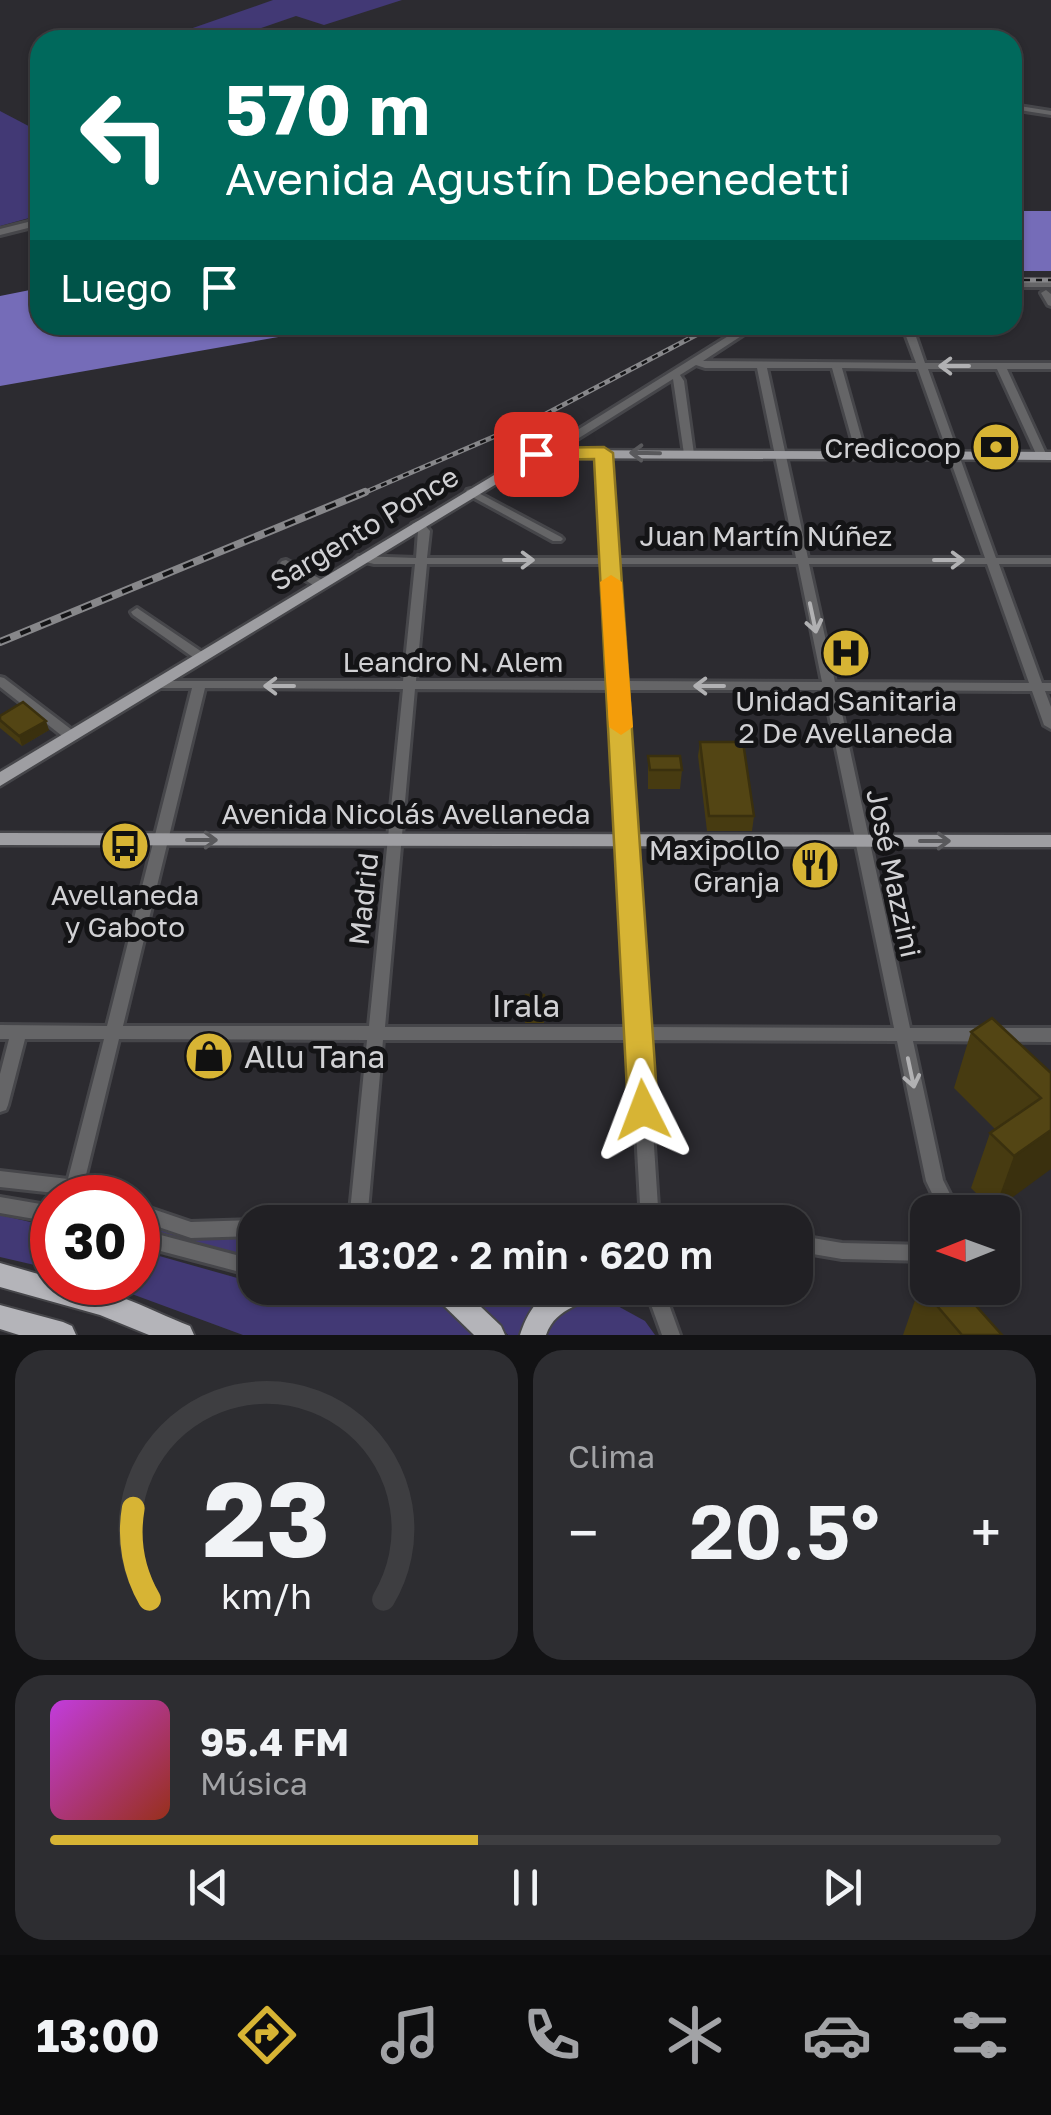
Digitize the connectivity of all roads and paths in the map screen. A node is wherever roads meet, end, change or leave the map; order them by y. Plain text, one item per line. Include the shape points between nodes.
1 (1022, 108) edge
2 (1051, 113) edge
3 (30, 224) edge
4 (0, 232) edge
5 (1022, 286) edge
6 (1049, 293) edge
7 (737, 335) edge
8 (911, 335) edge
9 (695, 361) junction
10 (760, 365) junction
11 (836, 366) junction
12 (921, 366) junction
13 (1001, 366) junction
14 (1051, 366) edge
15 (674, 374) junction
16 (558, 453) junction
17 (604, 453) junction
18 (689, 454) junction
19 (779, 454) junction
20 (862, 454) junction
21 (953, 454) junction
22 (1046, 456) edge
23 (471, 492) junction
24 (418, 524) junction
25 (557, 539) dead end
26 (362, 558) junction
27 (610, 559) junction
28 (422, 560) junction
29 (801, 560) junction
30 (992, 560) junction
31 (1051, 561) edge
32 (286, 563) dead end
33 (320, 584) junction
34 (137, 612) dead end
35 (201, 657) junction
36 (0, 681) edge
37 (156, 684) junction
38 (199, 686) junction
39 (410, 686) junction
40 (618, 686) junction
41 (827, 686) junction
42 (1044, 686) edge
43 (1051, 726) edge
44 (72, 736) junction
45 (0, 780) edge
46 (0, 839) edge
47 (162, 840) junction
48 (397, 840) junction
49 (628, 841) junction
50 (862, 841) junction
51 (1051, 842) edge
52 (115, 1030) junction
53 (378, 1031) junction
54 (0, 1032) edge
55 (20, 1032) junction
56 (638, 1033) junction
57 (903, 1034) junction
58 (1051, 1035) edge
59 (0, 1105) edge
60 (79, 1175) edge
61 (0, 1179) edge
62 (30, 1185) edge
63 (942, 1195) edge
64 (0, 1205) edge
65 (360, 1205) edge
66 (649, 1205) edge
67 (30, 1210) edge
68 (160, 1220) edge
69 (238, 1229) edge
70 (160, 1243) edge
71 (813, 1246) edge
72 (910, 1253) edge
73 (238, 1263) edge
74 (0, 1275) edge
75 (461, 1305) edge
76 (550, 1305) edge
77 (660, 1305) edge
78 (0, 1317) edge
79 (63, 1335) edge
80 (181, 1335) edge
81 (492, 1335) edge
82 (532, 1335) edge
83 (671, 1335) edge

1 - 2 street
3 - 4 street
5 - 6 street
7 - 9 street, Sargento Ponce
8 - 12 street
9 - 10 street
9 - 15 street, Sargento Ponce
10 - 11 street
10 - 19 street, José Mazzini
11 - 12 street
11 - 20 street
13 -> 12 street
12 - 21 street
13 - 14 street
13 - 22 street
15 - 16 street, Sargento Ponce via 567,440
15 - 18 street
16 - 17 main road
16 - 23 main road, Sargento Ponce via 524,459
18 -> 17 main road
17 - 27 street
18 - 19 main road
19 - 20 main road
19 - 29 street, José Mazzini
20 - 21 main road
21 - 22 main road
21 - 30 street
23 - 24 main road, Sargento Ponce
23 - 25 street
24 - 26 main road, Sargento Ponce
24 - 28 street, Madrid via 424,531
26 - 28 street, Juan Martín Núñez
26 - 33 main road, Sargento Ponce
28 -> 27 street, Juan Martín Núñez
27 - 29 street, Juan Martín Núñez
27 - 40 street
28 - 39 street, Madrid
29 -> 30 street, Juan Martín Núñez
29 -> 41 street, José Mazzini
30 - 31 street, Juan Martín Núñez
30 - 42 street
32 - 33 street
33 - 35 main road, Sargento Ponce
34 - 35 street
35 - 37 main road, Sargento Ponce
36 - 44 street
37 - 38 street, Leandro N. Alem
37 - 44 main road, Sargento Ponce
39 -> 38 street, Leandro N. Alem
38 - 47 street
39 - 40 street, Leandro N. Alem
39 - 48 street, Madrid
41 -> 40 street, Leandro N. Alem
40 - 49 street
41 - 42 street, Leandro N. Alem
41 - 50 street, José Mazzini
42 - 43 street
44 - 45 main road, Sargento Ponce
46 - 47 main road, Avenida Nicolás Avellaneda
47 -> 48 main road, Avenida Nicolás Avellaneda
47 - 52 street
48 - 49 main road, Avenida Nicolás Avellaneda
48 - 53 street, Madrid
49 - 50 main road, Avenida Nicolás Avellaneda
49 - 56 street
50 -> 51 main road, Avenida Nicolás Avellaneda
50 - 57 street, José Mazzini
52 - 53 street, Irala
52 - 55 street, Irala
52 - 60 street
53 - 56 street, Irala
53 - 65 street, Madrid
54 - 55 street, Irala
55 - 59 street
56 - 57 street, Irala
56 - 66 street
57 - 58 street, Irala
57 -> 63 street, José Mazzini
61 - 62 street
64 - 67 street
68 - 69 street via 190,1230
70 - 73 street
71 - 72 street
74 - 80 highway
75 - 81 highway
76 - 82 highway
77 - 83 street
78 - 79 highway

